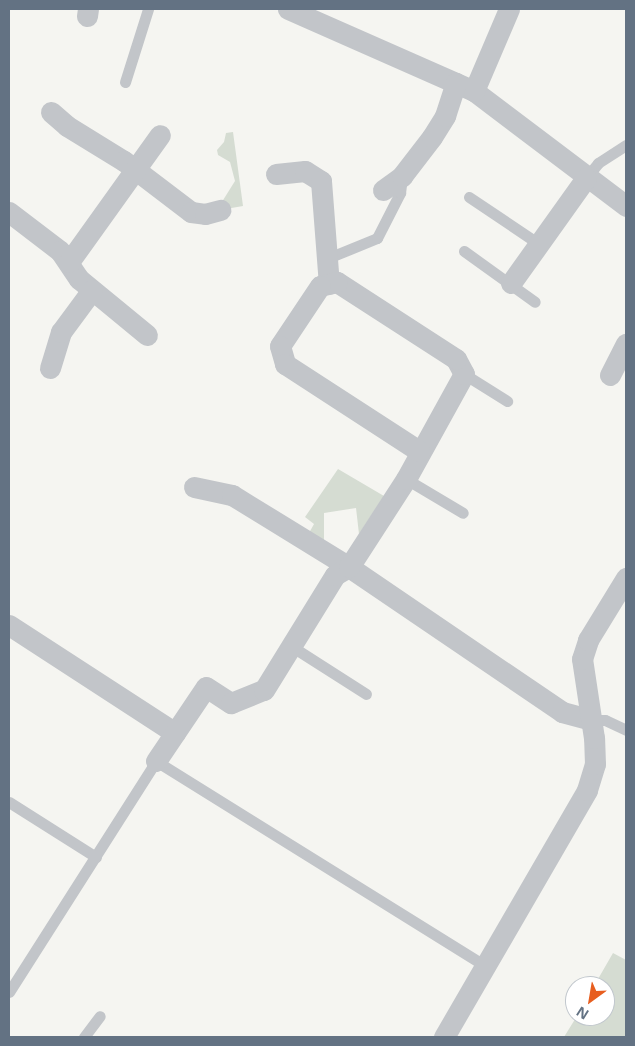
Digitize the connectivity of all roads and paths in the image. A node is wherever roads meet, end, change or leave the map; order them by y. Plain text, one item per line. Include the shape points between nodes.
1 (148, 9) edge
2 (288, 9) edge
3 (509, 9) edge
4 (125, 82) dead end
5 (465, 87) junction
6 (51, 112) dead end
7 (160, 136) dead end
8 (626, 145) edge
9 (134, 171) junction
10 (276, 174) dead end
11 (402, 176) junction
12 (586, 178) junction
13 (383, 190) dead end
14 (469, 197) dead end
15 (626, 206) edge
16 (220, 210) dead end
17 (9, 212) edge
18 (539, 244) junction
19 (464, 251) dead end
20 (328, 258) junction
21 (69, 262) junction
22 (511, 283) junction
23 (329, 284) junction
24 (92, 290) junction
25 (535, 302) dead end
26 (147, 335) dead end
27 (626, 344) edge
28 (50, 368) dead end
29 (464, 374) junction
30 (610, 376) dead end
31 (507, 401) dead end
32 (419, 451) junction
33 (406, 479) junction
34 (194, 487) dead end
35 (463, 513) dead end
36 (349, 567) junction
37 (626, 578) edge
38 (620, 602) edge
39 (9, 625) edge
40 (291, 646) junction
41 (366, 694) dead end
42 (591, 720) junction
43 (626, 730) edge
44 (175, 733) junction
45 (156, 761) junction
46 (9, 802) edge
47 (96, 857) junction
48 (485, 966) junction
49 (9, 992) edge
50 (100, 1016) dead end
51 (84, 1037) edge
52 (444, 1037) edge

1 - 4 lane
2 - 5 street
3 - 5 street
5 - 11 street
5 - 12 street
6 - 9 street
7 - 9 street
8 - 12 lane via 598,163
9 - 16 street via 190,212 205,214
9 - 21 street
10 - 20 street via 305,171 321,181
11 - 13 street
11 - 20 lane via 400,192 377,238
12 - 15 street
12 - 18 street
14 - 18 lane
17 - 21 street via 60,251
18 - 22 street
19 - 22 lane
20 - 23 street
21 - 24 street via 79,279
22 - 25 lane
23 - 29 street via 337,282 456,359
23 - 32 street via 320,286 280,346 285,364
24 - 26 street
24 - 28 street via 61,332
27 - 30 street
29 - 31 lane
29 - 32 street
32 - 33 street
33 - 35 lane
33 - 36 street
34 - 36 street via 232,495
36 - 40 street via 335,575
36 - 42 street via 562,712
37 - 38 street
38 - 42 street via 588,640 582,659
39 - 44 street
40 - 41 lane
40 - 44 street via 264,690 231,703 206,686
42 - 43 lane via 605,720
42 - 48 street via 595,764 587,790
44 - 45 street
45 - 47 lane
45 - 48 lane
46 - 47 lane
47 - 49 lane
48 - 52 street
50 - 51 lane

